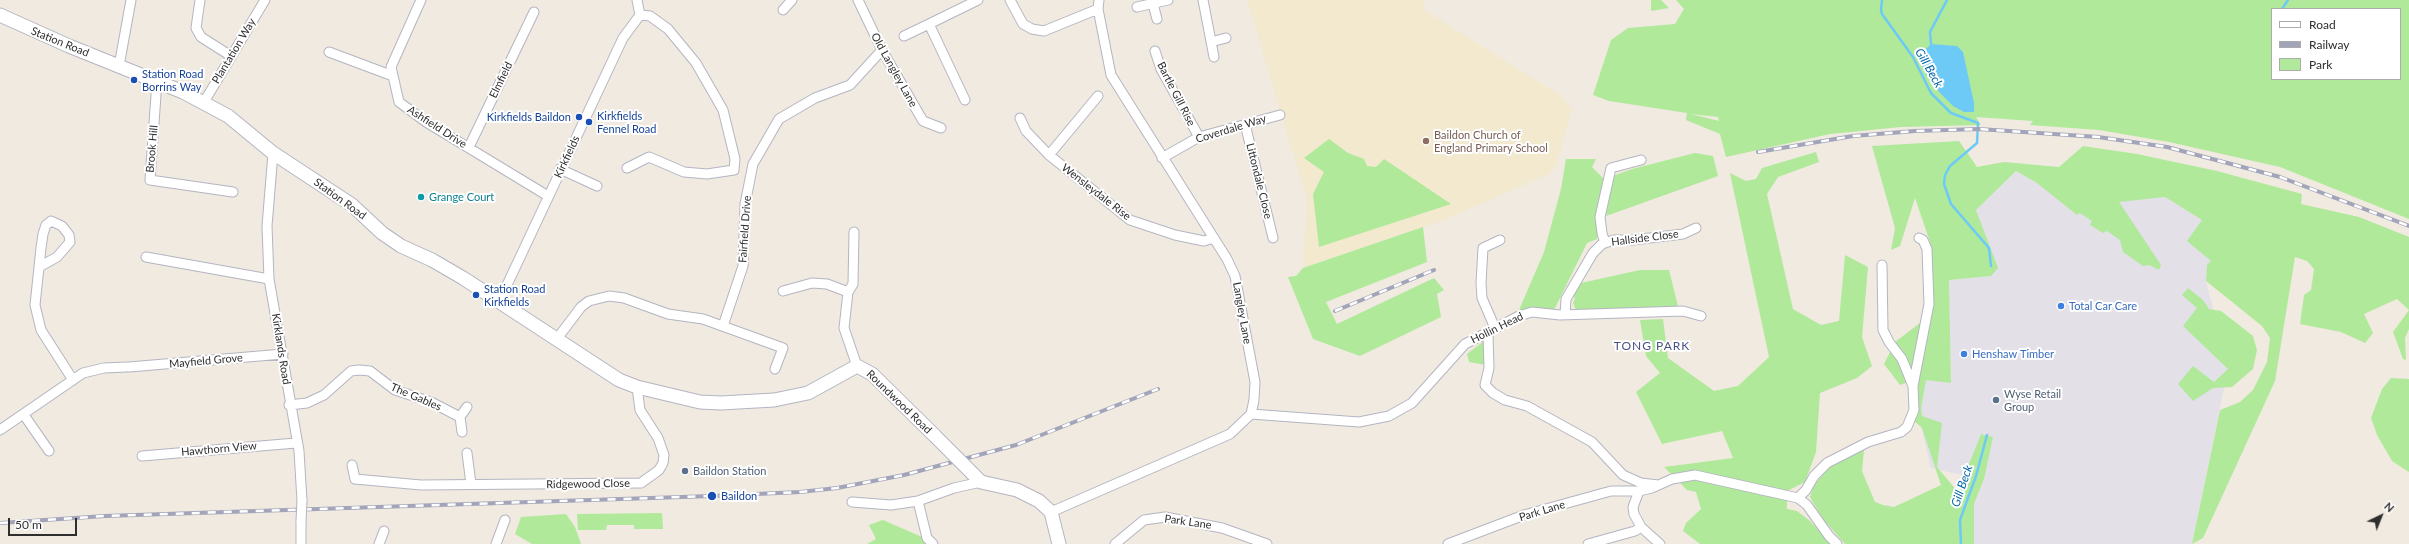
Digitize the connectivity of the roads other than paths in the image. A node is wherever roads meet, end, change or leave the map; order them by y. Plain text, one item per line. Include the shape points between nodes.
1 (131, 0) edge
2 (200, 0) edge
3 (264, 0) edge
4 (421, 0) edge
5 (637, 0) edge
6 (792, 0) edge
7 (858, 0) edge
8 (978, 0) edge
9 (1010, 0) edge
10 (1168, 0) edge
11 (1203, 0) edge
12 (1099, 4) edge
13 (1153, 4) junction
14 (1137, 7) dead end
15 (783, 10) dead end
16 (534, 12) dead end
17 (0, 15) edge
18 (640, 15) junction
19 (1157, 19) dead end
20 (929, 24) junction
21 (904, 36) dead end
22 (1226, 38) dead end
23 (1211, 42) junction
24 (882, 50) junction
25 (1155, 51) dead end
26 (329, 52) dead end
27 (230, 56) junction
28 (1214, 57) dead end
29 (119, 66) junction
30 (393, 76) junction
31 (157, 81) junction
32 (1098, 96) dead end
33 (965, 100) dead end
34 (204, 102) junction
35 (1280, 115) dead end
36 (1020, 118) dead end
37 (1245, 124) junction
38 (941, 128) dead end
39 (1199, 137) junction
40 (469, 148) junction
41 (273, 153) junction
42 (1049, 155) junction
43 (1162, 158) junction
44 (1641, 160) dead end
45 (627, 168) dead end
46 (560, 170) junction
47 (597, 186) dead end
48 (233, 192) dead end
49 (548, 196) junction
50 (1696, 228) dead end
51 (854, 232) dead end
52 (1214, 238) junction
53 (1273, 238) dead end
54 (1919, 238) dead end
55 (1500, 240) dead end
56 (1605, 243) junction
57 (146, 257) dead end
58 (1882, 265) dead end
59 (39, 267) junction
60 (269, 279) junction
61 (783, 291) dead end
62 (848, 292) junction
63 (499, 302) junction
64 (1564, 314) junction
65 (1701, 316) dead end
66 (723, 326) junction
67 (1492, 331) junction
68 (556, 340) junction
69 (283, 354) junction
70 (857, 366) junction
71 (776, 369) dead end
72 (73, 380) junction
73 (1913, 386) junction
74 (637, 387) junction
75 (673, 396) joint
76 (289, 405) junction
77 (467, 407) dead end
78 (1251, 414) junction
79 (24, 415) junction
80 (460, 417) junction
81 (0, 430) edge
82 (462, 432) dead end
83 (296, 443) junction
84 (49, 451) dead end
85 (467, 453) dead end
86 (142, 456) dead end
87 (352, 465) dead end
88 (977, 478) junction
89 (471, 484) junction
90 (1659, 485) junction
91 (1806, 490) junction
92 (1639, 491) junction
93 (1798, 498) junction
94 (918, 500) junction
95 (852, 502) dead end
96 (1807, 505) junction
97 (1051, 512) junction
98 (505, 520) dead end
99 (1641, 527) junction
100 (384, 531) dead end
101 (1474, 540) edge
102 (301, 544) edge
103 (378, 544) edge
104 (496, 544) edge
105 (933, 544) edge
106 (1059, 544) edge
107 (1115, 544) edge
108 (1268, 544) edge
109 (1448, 544) edge
110 (1588, 544) edge
111 (1660, 544) edge
112 (1837, 544) edge

1 - 29 street
2 - 27 street via 196,28 201,37
3 - 27 street, Plantation Way
4 - 30 street, Ashfield Drive via 391,67
5 - 18 street
6 - 15 street
7 - 24 street, Old Langley Lane
8 - 20 street
9 - 12 street via 1023,24 1044,31
10 - 13 street
11 - 23 street
12 - 43 street, Langley Lane via 1111,75
13 - 14 street
13 - 19 street
16 - 40 street, Elmfield
17 - 29 street, Station Road
18 - 45 street via 650,16 668,29 696,63 723,110 736,159 734,170 707,174 684,172 649,157
18 - 46 street, Kirkfields via 623,38
20 - 21 street
20 - 33 street
22 - 23 street
23 - 28 street
24 - 38 street, Old Langley Lane via 923,121
24 - 66 street, Fairfield Drive via 850,85 815,98 779,119 760,151 753,164 745,204 743,266
25 - 39 street, Bartle Gill Rise via 1161,69
26 - 30 street
27 - 34 street, Plantation Way
29 - 31 street, Station Road
30 - 40 street, Ashfield Drive via 399,102
31 - 34 street, Station Road
31 - 48 street, Brook Hill via 150,180
32 - 42 street
34 - 41 street, Station Road via 228,116
35 - 37 street, Coverdale Way
36 - 42 street, Wensleydale Rise via 1026,131
37 - 39 street, Coverdale Way
37 - 53 street, Littondale Close
39 - 43 street, Coverdale Way
40 - 49 street, Ashfield Drive
41 - 60 street, Kirklands Road via 268,226
41 - 63 street, Station Road via 352,205 382,233 401,246 432,260
42 - 52 street, Wensleydale Rise via 1130,220 1175,235 1204,241
43 - 52 street, Langley Lane
44 - 56 street via 1612,168 1600,217
46 - 47 street
46 - 49 street, Kirkfields
49 - 63 street, Kirkfields
50 - 56 street, Hallside Close via 1683,234
51 - 62 street via 853,284
52 - 78 street, Langley Lane via 1236,276 1255,382
54 - 73 street via 1924,240 1927,249 1929,304
55 - 67 street via 1482,248 1482,298
56 - 64 street, Hallside Close via 1593,252 1566,300
57 - 60 street
58 - 73 street via 1883,330 1888,342 1902,359
59 - 59 street via 43,234 49,218 62,226 69,234 70,242 57,257
59 - 72 street via 34,305 37,319 41,330
60 - 69 street, Kirklands Road
61 - 62 street via 812,283 827,284
62 - 70 street via 844,328
63 - 68 street, Station Road
64 - 65 street, Hollin Head via 1683,311
64 - 67 street, Hollin Head via 1532,312
66 - 68 street via 703,319 668,314 624,298 610,296 589,301 581,307
66 - 71 street via 784,348
67 - 78 street, Hollin Head via 1465,344 1412,403 1389,416 1359,422
67 - 90 street via 1485,385 1493,393 1505,400 1527,406 1592,442 1623,475 1641,483
68 - 74 street, Station Road via 614,376
69 - 72 street, Mayfield Grove via 104,368 82,373
69 - 76 street, Kirklands Road
70 - 75 street, Roundwood Road via 808,394 789,398 721,403 700,402
70 - 88 street, Roundwood Road, bridge via 872,374
72 - 79 street, Mayfield Grove
73 - 91 street via 1914,410 1907,427 1901,432 1868,442 1827,463 1814,476
74 - 75 street, Station Road
74 - 89 street, Ridgewood Close via 640,410 663,449 663,463 652,477 641,483
76 - 80 street, The Gables via 307,402 324,395 351,371 359,370 370,371 395,390 431,402
76 - 83 street, Kirklands Road
77 - 80 street
78 - 97 street via 1230,434
79 - 81 street, Mayfield Grove
79 - 84 street
80 - 82 street
83 - 86 street, Hawthorn View
83 - 102 street, Kirklands Road, bridge via 302,501
85 - 89 street
87 - 89 street, Ridgewood Close via 355,479 421,485
88 - 94 street
88 - 97 street via 1017,490 1039,501
90 - 92 street, Park Lane
90 - 93 street, Park Lane via 1672,479 1695,475
91 - 93 street
91 - 96 street
92 - 99 street via 1633,508
92 - 101 street, Park Lane via 1611,491 1524,515
93 - 96 street
94 - 95 street via 891,506
94 - 105 street via 927,538
96 - 112 street
97 - 106 street
98 - 104 street
99 - 110 street
99 - 111 street
100 - 103 street
101 - 109 street, Park Lane
107 - 108 street, Park Lane via 1144,520 1165,518 1222,528

